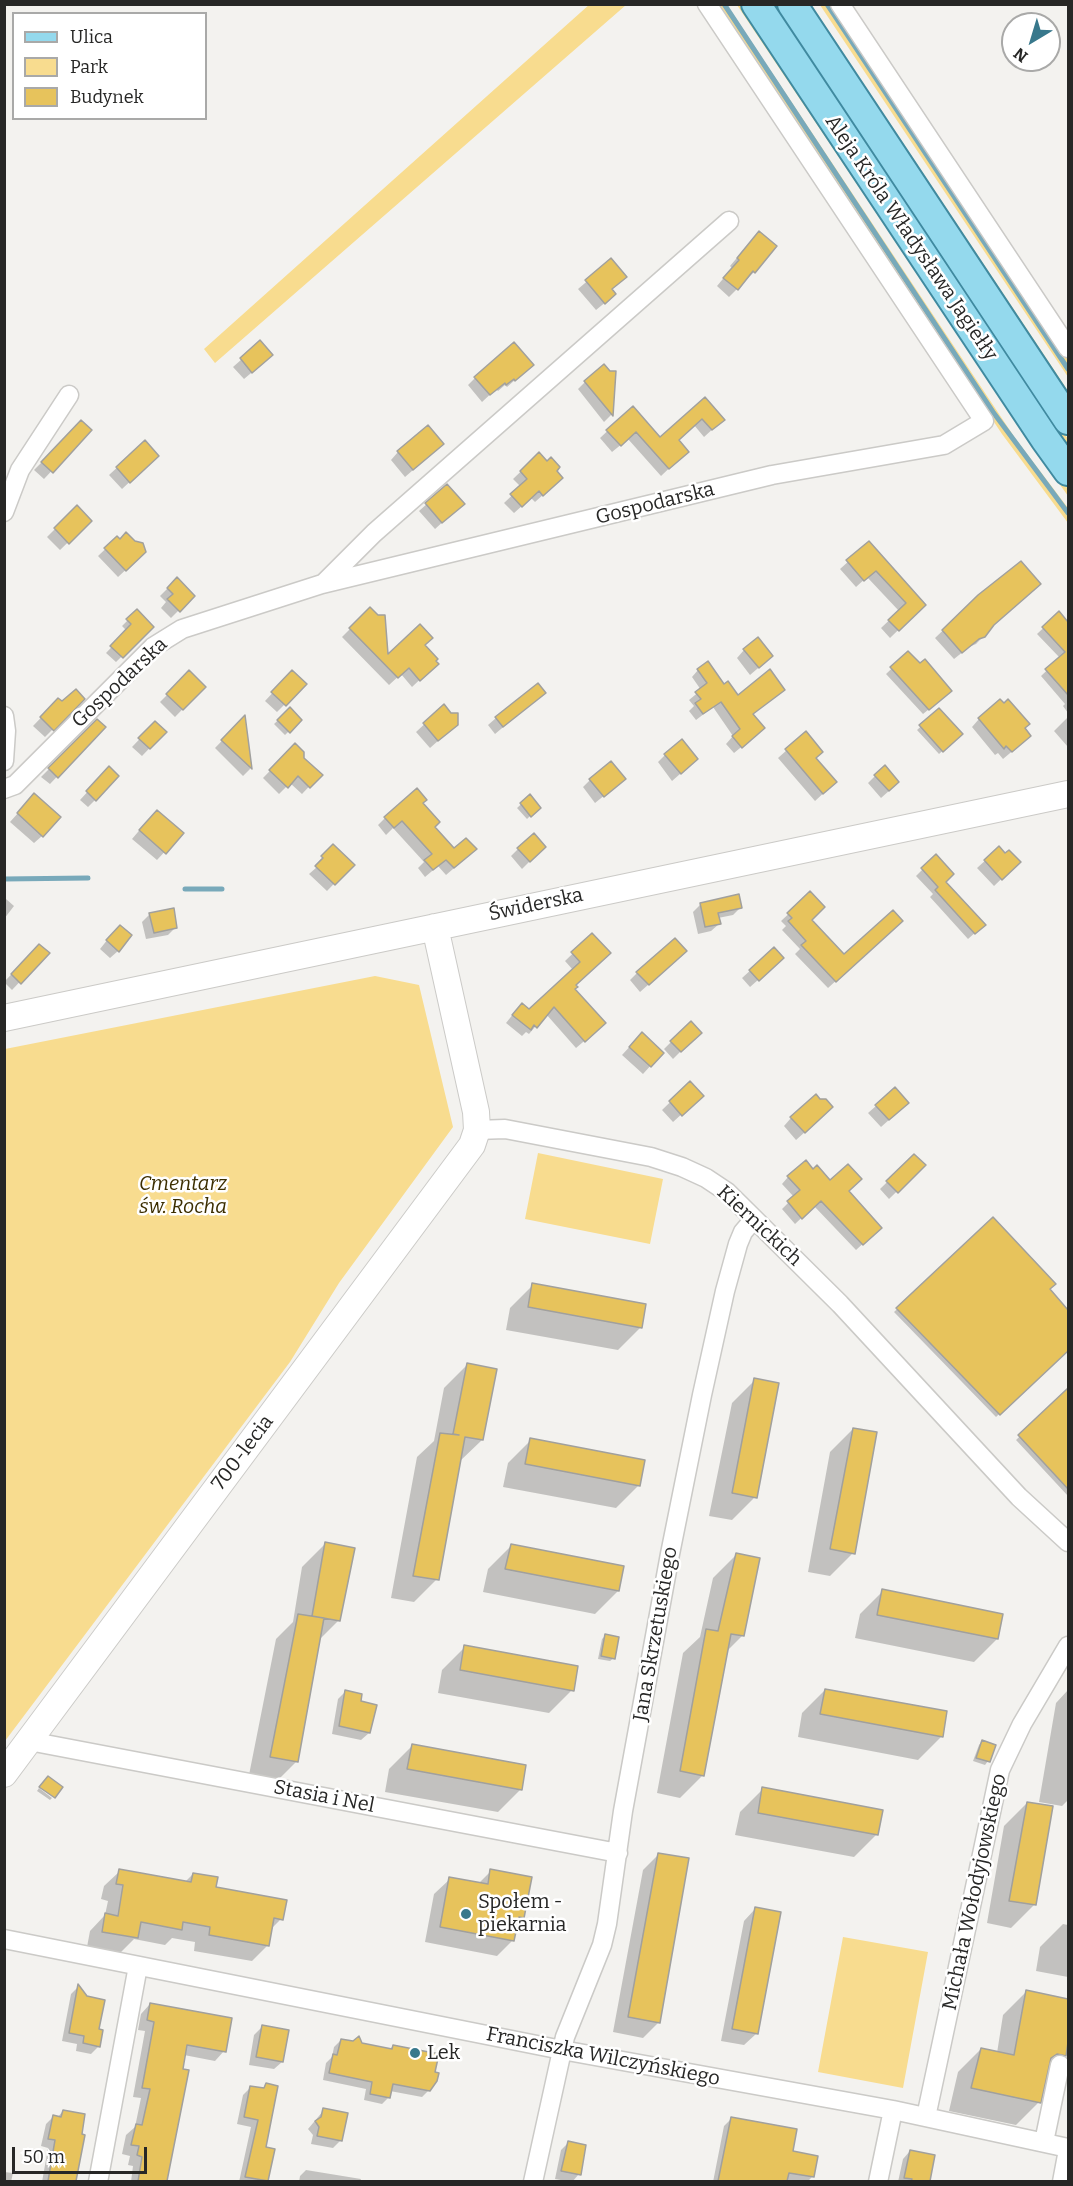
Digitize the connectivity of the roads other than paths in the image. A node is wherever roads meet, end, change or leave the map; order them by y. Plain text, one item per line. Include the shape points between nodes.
1 (707, 4) edge
2 (756, 4) edge
3 (792, 4) edge
4 (840, 4) edge
5 (729, 221) dead end
6 (1068, 348) edge
7 (69, 395) dead end
8 (1068, 420) edge
9 (1068, 471) edge
10 (4, 512) edge
11 (322, 585) junction
12 (4, 716) edge
13 (4, 761) edge
14 (4, 789) edge
15 (1068, 794) edge
16 (435, 927) junction
17 (4, 1018) edge
18 (477, 1130) junction
19 (754, 1219) junction
20 (1068, 1542) edge
21 (1068, 1646) edge
22 (29, 1740) junction
23 (4, 1774) edge
24 (618, 1853) junction
25 (4, 1939) edge
26 (138, 1966) junction
27 (562, 2050) junction
28 (1060, 2065) dead end
29 (893, 2110) junction
30 (926, 2117) junction
31 (1044, 2142) junction
32 (1068, 2149) edge
33 (98, 2181) edge
34 (533, 2181) edge
35 (878, 2181) edge
36 (1062, 2181) edge

1 - 11 street, Gospodarska via 984,421 944,445 772,475
2 - 9 main road, Aleja Króla Władysława Jagiełły
3 - 8 main road, Aleja Króla Władysława Jagiełły
4 - 6 street
5 - 11 street, Gospodarska via 383,525
7 - 10 street via 20,470
11 - 14 street, Gospodarska via 182,629 153,647 15,785
12 - 13 street
15 - 16 main road, Świderska
16 - 17 main road, Świderska
16 - 18 main road
18 - 19 street, Kiernickich via 505,1129 651,1157 706,1178
18 - 22 main road, 700-lecia via 461,1161
19 - 20 street, Kiernickich via 840,1304 1019,1497
19 - 24 street, Jana Skrzetuskiego via 738,1244 702,1395
21 - 30 street, Michała Wołodyjowskiego via 1000,1770
22 - 23 main road, 700-lecia
22 - 24 street, Stasia i Nel
24 - 27 street, Jana Skrzetuskiego via 602,1945
25 - 26 street, Franciszka Wilczyńskiego
26 - 27 street, Franciszka Wilczyńskiego
26 - 33 street
27 - 29 street, Franciszka Wilczyńskiego
27 - 34 street, Jana Skrzetuskiego
28 - 31 street
29 - 30 street, Franciszka Wilczyńskiego
29 - 35 street
30 - 31 street, Franciszka Wilczyńskiego
31 - 32 street, Franciszka Wilczyńskiego
32 - 36 street

